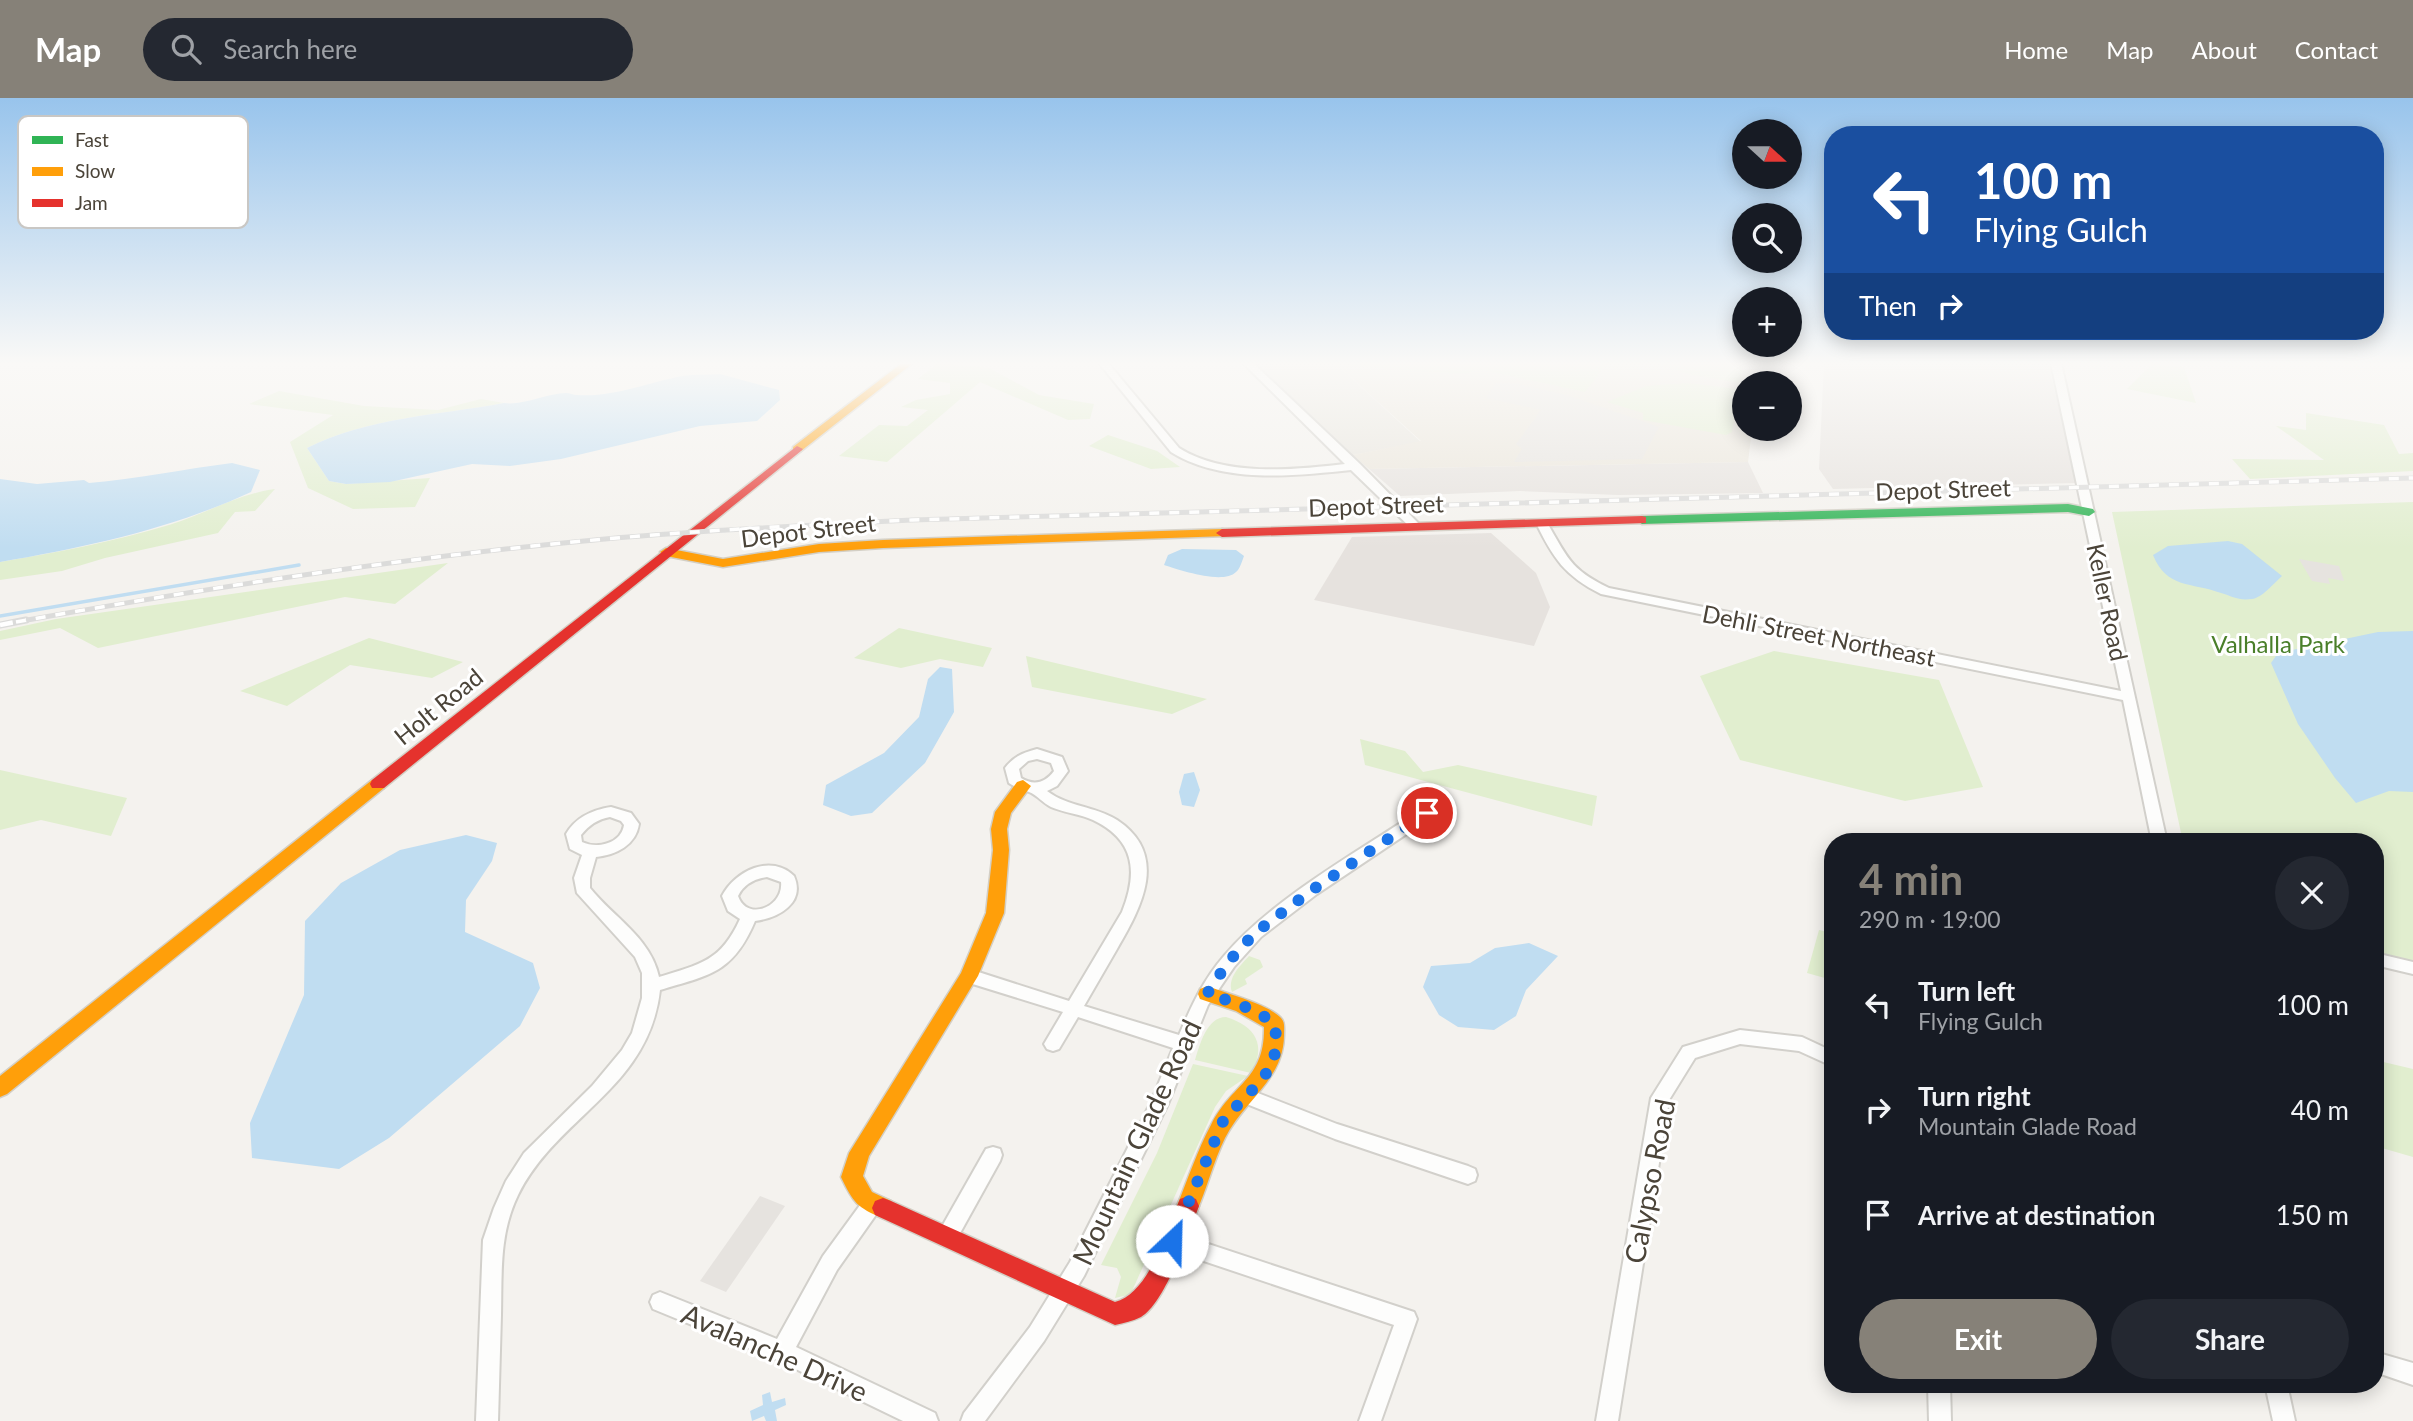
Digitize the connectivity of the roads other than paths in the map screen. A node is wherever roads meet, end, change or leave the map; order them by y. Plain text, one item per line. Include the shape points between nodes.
1 (829, 425) edge
2 (1155, 425) edge
3 (1313, 425) edge
4 (2070, 425) edge
5 (1356, 466) junction
6 (2089, 512) junction
7 (1542, 523) junction
8 (1415, 526) junction
9 (666, 552) junction
10 (2128, 697) junction
11 (1030, 787) joint
12 (1427, 813) dead end
13 (2158, 833) edge
14 (590, 852) dead end
15 (750, 915) dead end
16 (2384, 961) edge
17 (2413, 968) edge
18 (969, 976) junction
19 (654, 985) junction
20 (1207, 994) junction
21 (1074, 1009) junction
22 (1053, 1044) dead end
23 (1184, 1044) junction
24 (1824, 1055) edge
25 (0, 1088) edge
26 (1245, 1096) junction
27 (993, 1155) dead end
28 (1468, 1175) dead end
29 (873, 1203) junction
30 (947, 1237) junction
31 (1172, 1241) junction
32 (1064, 1291) junction
33 (660, 1302) dead end
34 (782, 1351) junction
35 (2384, 1365) edge
36 (2413, 1374) edge
37 (1939, 1393) edge
38 (2278, 1393) edge
39 (487, 1421) edge
40 (927, 1421) edge
41 (972, 1421) edge
42 (1370, 1421) edge
43 (1607, 1421) edge
44 (1940, 1421) edge
45 (2284, 1421) edge

1 - 9 street, Holt Road
2 - 5 street via 1183,458 1217,468
3 - 5 street
4 - 6 street, Keller Road
5 - 8 street
6 - 7 street, Depot Street via 2068,508
6 - 10 street, Keller Road
7 - 8 street, Depot Street
7 - 10 street, Dehli Street Northeast via 1568,571 1605,591
8 - 9 street, Depot Street via 846,546 723,562
9 - 25 street, Holt Road
10 - 13 street, Keller Road
11 - 18 street via 1015,793 1003,812 995,914
11 - 21 street via 1046,800 1117,827 1141,867 1140,892
12 - 20 street, Mountain Glade Road via 1255,933
14 - 19 street via 582,889 645,958
15 - 19 street via 725,956
16 - 17 street
18 - 21 street
18 - 29 street via 859,1153 852,1177 864,1199
19 - 39 street via 645,1024 623,1066 531,1159 500,1213 493,1240
20 - 23 street, Mountain Glade Road
20 - 26 street via 1274,1023 1273,1063
21 - 22 street
21 - 23 street
23 - 32 street, Mountain Glade Road
24 - 43 street, Calypso Road via 1802,1044 1740,1037 1689,1052 1660,1098
26 - 28 street
26 - 31 street via 1224,1119
27 - 30 street
29 - 30 street
29 - 34 street via 830,1263
30 - 32 street
31 - 32 street via 1143,1299 1125,1312 1115,1314
31 - 42 street via 1407,1320
32 - 41 street, Mountain Glade Road
33 - 34 street, Avalanche Drive
34 - 40 street, Avalanche Drive
35 - 36 street
37 - 44 street
38 - 45 street

